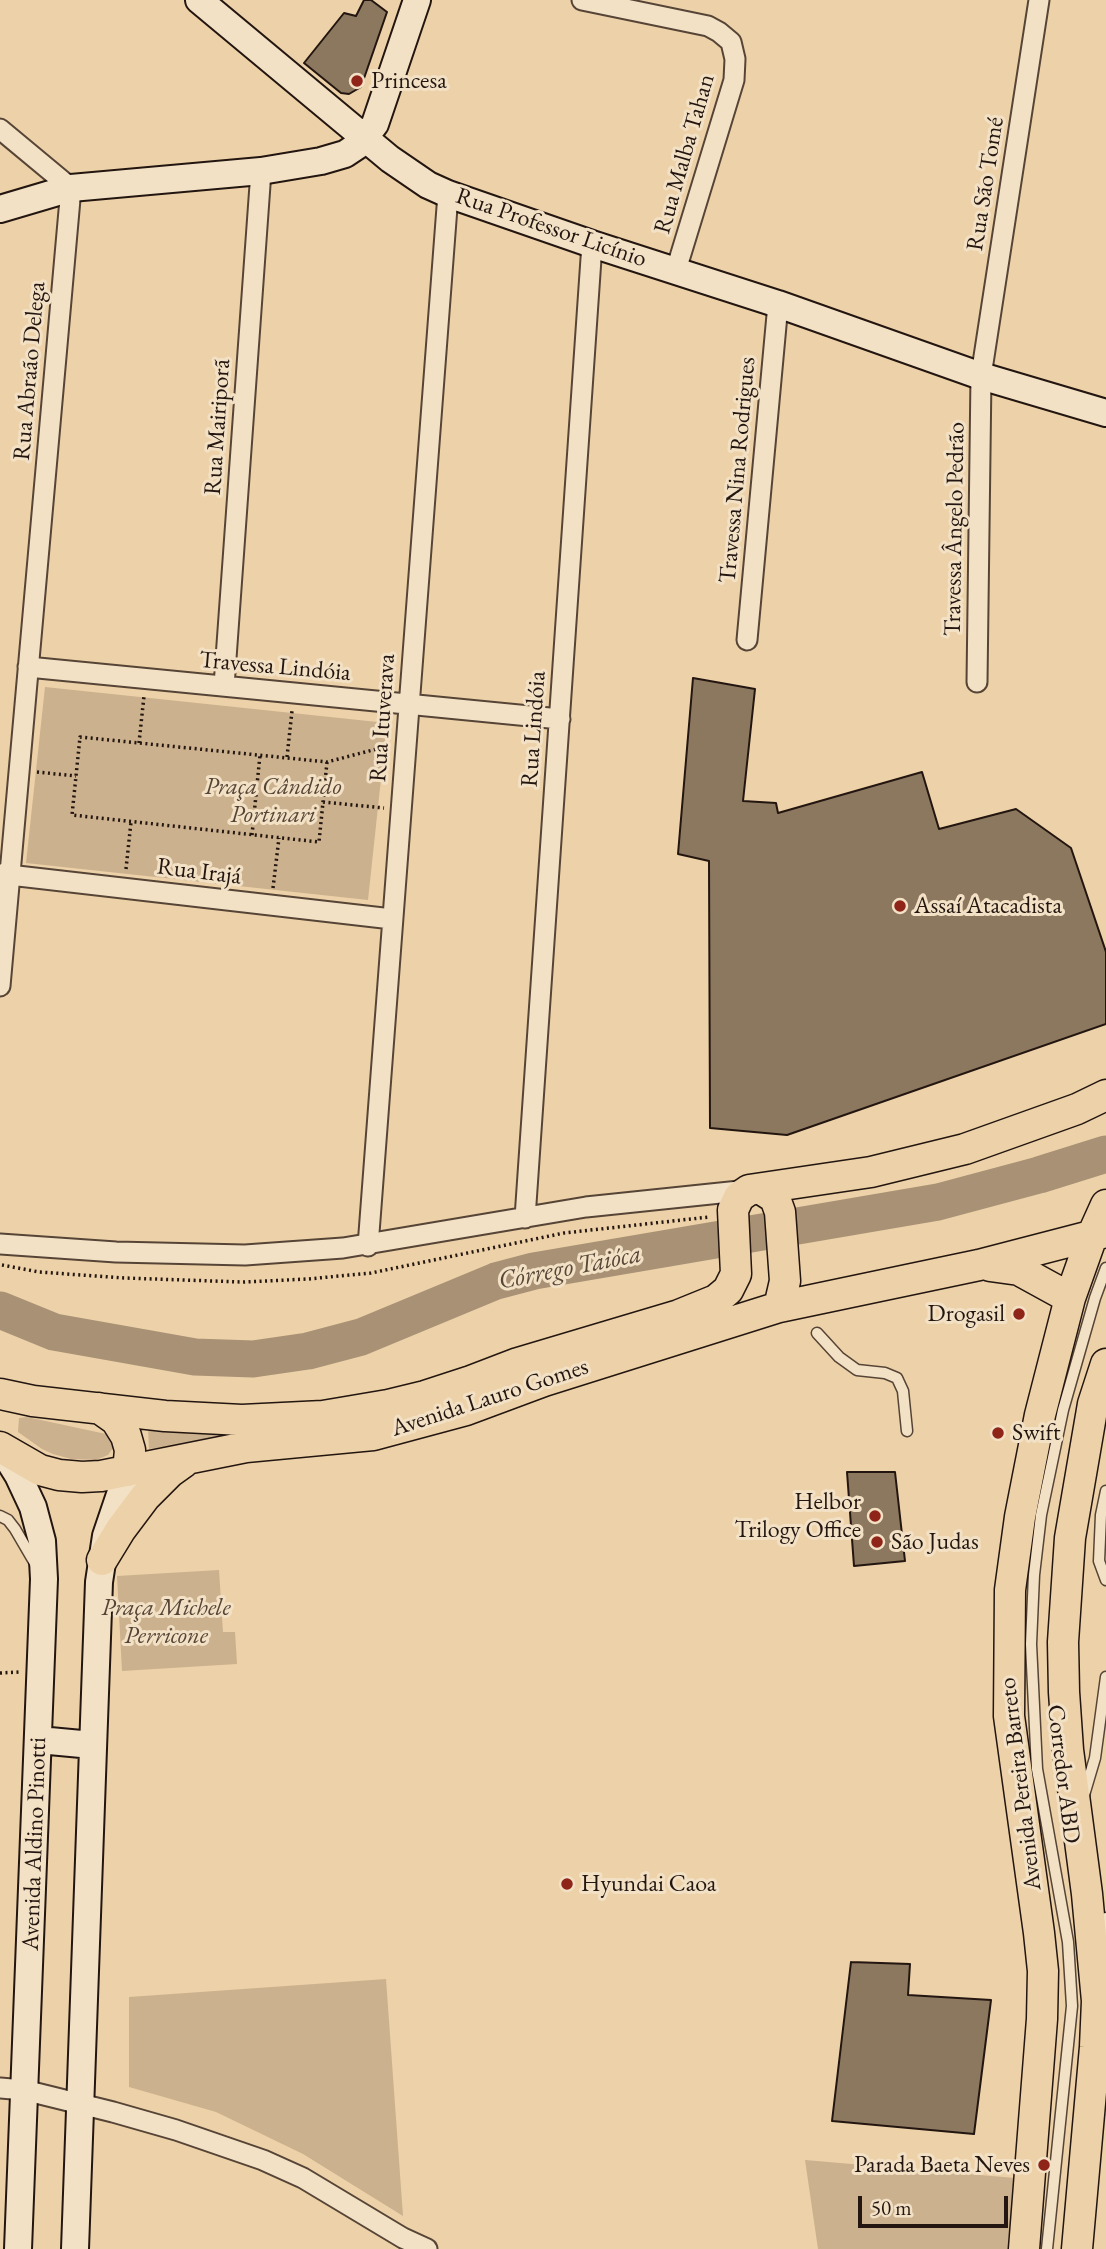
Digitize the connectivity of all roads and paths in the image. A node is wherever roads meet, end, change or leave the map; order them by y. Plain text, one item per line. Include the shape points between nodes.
1 (199, 0) edge
2 (417, 0) edge
3 (582, 0) edge
4 (1039, 0) edge
5 (0, 129) edge
6 (365, 138) junction
7 (261, 171) junction
8 (71, 188) junction
9 (448, 194) junction
10 (0, 209) edge
11 (592, 244) junction
12 (676, 270) junction
13 (778, 304) junction
14 (981, 376) junction
15 (1106, 413) edge
16 (747, 640) dead end
17 (28, 667) junction
18 (145, 679) junction
19 (977, 682) dead end
20 (224, 686) junction
21 (294, 693) junction
22 (409, 704) junction
23 (560, 719) junction
24 (406, 742) junction
25 (139, 743) junction
26 (260, 755) junction
27 (287, 757) junction
28 (327, 762) junction
29 (19, 769) junction
30 (76, 776) junction
31 (323, 802) junction
32 (401, 809) junction
33 (131, 822) junction
34 (252, 835) junction
35 (279, 838) junction
36 (5, 874) edge
37 (124, 888) junction
38 (271, 905) junction
39 (393, 919) junction
40 (0, 986) edge
41 (1106, 1096) edge
42 (673, 1198) junction
43 (744, 1204) junction
44 (1106, 1205) edge
45 (525, 1218) junction
46 (1099, 1234) edge
47 (0, 1244) edge
48 (368, 1246) junction
49 (979, 1265) junction
50 (1106, 1268) edge
51 (1070, 1298) junction
52 (779, 1307) junction
53 (817, 1333) dead end
54 (1106, 1364) edge
55 (0, 1394) edge
56 (33, 1401) junction
57 (99, 1408) junction
58 (0, 1412) edge
59 (907, 1431) dead end
60 (0, 1447) edge
61 (187, 1460) junction
62 (128, 1471) junction
63 (1106, 1491) edge
64 (0, 1516) edge
65 (102, 1560) junction
66 (44, 1579) junction
67 (1106, 1580) edge
68 (1106, 1677) edge
69 (39, 1740) junction
70 (92, 1745) junction
71 (1076, 1823) junction
72 (1106, 1919) edge
73 (1097, 2001) junction
74 (12, 2089) edge
75 (80, 2104) junction
76 (18, 2249) edge
77 (75, 2249) edge
78 (427, 2249) edge
79 (1024, 2249) edge
80 (1047, 2249) edge
81 (1077, 2249) edge

1 - 6 main road, Rua Professor Licínio
2 - 6 main road via 380,111
3 - 12 street, Rua Malba Tahan via 708,26 732,42 734,80
4 - 14 street, Rua São Tomé
5 - 8 street
6 - 7 main road via 335,158
6 - 9 main road, Rua Professor Licínio via 412,175
7 - 8 main road
7 - 20 street, Rua Mairiporã
8 - 10 main road
8 - 17 street, Rua Abraão Delega
9 - 11 main road, Rua Professor Licínio
9 - 22 street, Rua Ituverava
11 - 12 main road, Rua Professor Licínio
11 - 23 street, Rua Lindóia
12 - 13 main road, Rua Professor Licínio
13 - 14 main road, Rua Professor Licínio
13 - 16 street, Travessa Nina Rodrigues
14 - 15 main road, Rua Professor Licínio
14 - 19 street, Travessa Ângelo Pedrão
17 - 18 street, Travessa Lindóia
17 - 29 street, Rua Abraão Delega
18 - 20 street, Travessa Lindóia
18 - 25 path
20 - 21 street, Travessa Lindóia
21 - 22 street, Travessa Lindóia
21 - 27 path
22 - 23 street, Travessa Lindóia
22 - 24 street, Rua Ituverava
23 - 45 street, Rua Lindóia
24 - 28 path
24 - 32 street, Rua Ituverava
25 - 26 path
25 - 30 path via 80,737
26 - 27 path
26 - 34 path
27 - 28 path
28 - 31 path
29 - 30 path
29 - 36 street, Rua Abraão Delega
30 - 33 path via 72,815
31 - 32 path
31 - 35 path via 319,842
32 - 39 street, Rua Ituverava
33 - 34 path
33 - 37 path
34 - 35 path
35 - 38 path
36 - 37 street, Rua Irajá
36 - 40 street, Rua Abraão Delega
37 - 38 street, Rua Irajá
38 - 39 street, Rua Irajá
39 - 48 street, Rua Ituverava
41 - 43 main road via 965,1149
42 - 43 street
42 - 43 street via 726,1207
42 - 45 street
43 - 52 main road via 775,1198 783,1256 784,1290
43 - 57 main road, Avenida Lauro Gomes via 736,1275 716,1300 425,1396 323,1416 269,1420
44 - 46 main road, Avenida Pereira Barreto
45 - 48 street
46 - 49 main road, Avenida Lauro Gomes
46 - 51 main road, Avenida Pereira Barreto
47 - 48 street via 245,1255
49 - 51 main road, Avenida Lauro Gomes via 1019,1270
49 - 52 main road, Avenida Lauro Gomes
50 - 80 lane, Corredor ABD via 1063,1409 1034,1575 1031,1644 1038,1769 1068,1942 1072,2006
51 - 79 main road, Avenida Pereira Barreto via 1028,1468 1010,1590 1009,1716 1043,1971
52 - 61 main road, Avenida Lauro Gomes via 417,1425 373,1435 246,1447
53 - 59 lane via 857,1370 897,1378
54 - 71 main road, Avenida Pereira Barreto via 1093,1404 1066,1581 1064,1692
55 - 56 main road, Avenida Lauro Gomes
56 - 57 main road, Avenida Lauro Gomes
56 - 58 main road via 10,1403
57 - 62 main road via 116,1420 126,1436
60 - 62 main road, Avenida Lauro Gomes via 40,1470 59,1475
60 - 66 main road, Avenida Aldino Pinotti via 33,1507 42,1541
61 - 62 main road, Avenida Lauro Gomes
61 - 65 main road via 145,1497
62 - 65 main road
63 - 67 lane via 1099,1561
64 - 66 lane via 15,1529
65 - 70 main road
66 - 69 main road, Avenida Aldino Pinotti
68 - 71 lane via 1095,1759
69 - 70 main road
69 - 74 main road, Avenida Aldino Pinotti
70 - 75 main road
71 - 73 main road, Avenida Pereira Barreto
72 - 73 lane
73 - 81 main road, Avenida Pereira Barreto
74 - 75 street
74 - 76 main road, Avenida Aldino Pinotti
75 - 77 main road
75 - 78 street via 176,2130 283,2168

